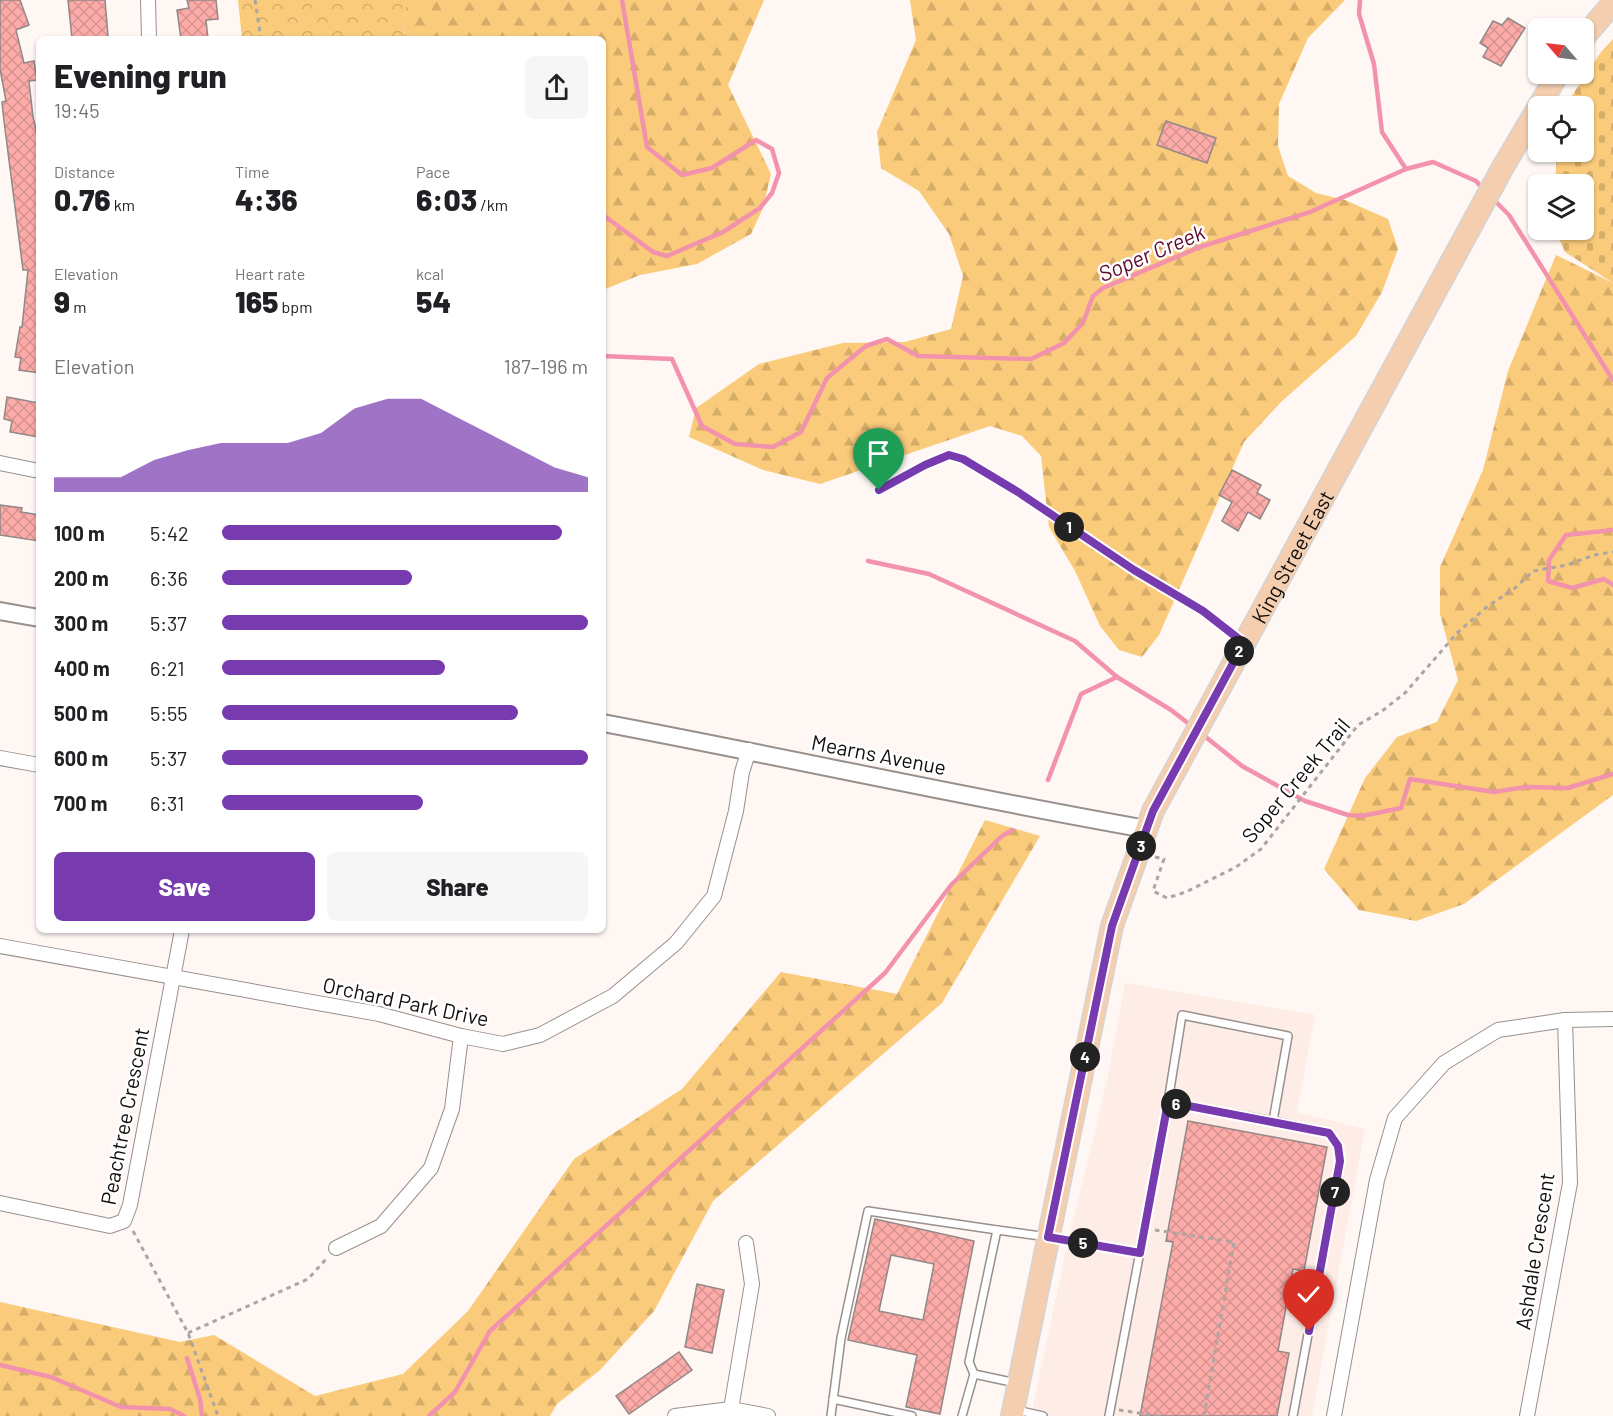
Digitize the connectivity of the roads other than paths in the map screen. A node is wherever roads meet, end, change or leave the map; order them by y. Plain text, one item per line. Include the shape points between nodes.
1 (148, 0) edge
2 (1613, 3) edge
3 (1594, 25) edge
4 (149, 36) edge
5 (1552, 84) edge
6 (0, 463) edge
7 (36, 470) edge
8 (879, 490) dead end
9 (0, 611) edge
10 (36, 617) edge
11 (1244, 643) junction
12 (606, 724) edge
13 (749, 750) junction
14 (0, 758) edge
15 (36, 764) edge
16 (1146, 829) junction
17 (181, 933) edge
18 (0, 946) edge
19 (173, 978) junction
20 (1613, 1018) edge
21 (1564, 1020) junction
22 (461, 1036) junction
23 (1168, 1102) junction
24 (1273, 1121) junction
25 (0, 1203) edge
26 (997, 1230) junction
27 (1048, 1237) junction
28 (746, 1243) dead end
29 (336, 1248) road end
30 (1140, 1253) junction
31 (974, 1374) junction
32 (1019, 1383) junction
33 (833, 1399) junction
34 (731, 1409) junction
35 (1013, 1412) edge
36 (1110, 1412) edge
37 (675, 1416) edge
38 (768, 1416) edge
39 (831, 1416) edge
40 (912, 1416) edge
41 (962, 1416) edge
42 (1043, 1416) edge
43 (1293, 1416) edge
44 (1334, 1416) edge
45 (1527, 1416) edge

1 - 4 street
2 - 3 main road
5 - 11 main road, King Street East
6 - 7 street
8 - 11 lane via 949,455 963,459 1203,611
9 - 10 street
11 - 16 main road, King Street East
12 - 13 street, Mearns Avenue
13 - 16 street, Mearns Avenue
13 - 22 street, Orchard Park Drive via 714,896 676,943 613,996 540,1035 502,1044
14 - 15 street
16 - 27 main road, King Street East via 1112,926
17 - 19 street, Peachtree Crescent
18 - 19 street, Orchard Park Drive
19 - 22 street, Orchard Park Drive via 378,1014
19 - 25 street, Peachtree Crescent via 124,1221 110,1226
20 - 21 street
21 - 44 street via 1498,1030 1444,1063 1395,1118 1377,1180
21 - 45 street, Ashdale Crescent via 1570,1183
22 - 29 street via 452,1109 431,1168 381,1226
23 - 24 lane
23 - 24 lane via 1182,1015 1288,1036
23 - 30 lane
24 - 43 lane via 1329,1133 1338,1146 1340,1161
26 - 27 lane
26 - 31 lane via 969,1362
26 - 33 lane via 868,1211
27 - 30 lane
27 - 32 main road, King Street East
28 - 34 street via 752,1284
30 - 36 lane
31 - 32 lane
31 - 41 lane
32 - 35 main road, King Street East
33 - 39 lane
33 - 40 lane
34 - 37 street
34 - 38 street
35 - 42 lane

